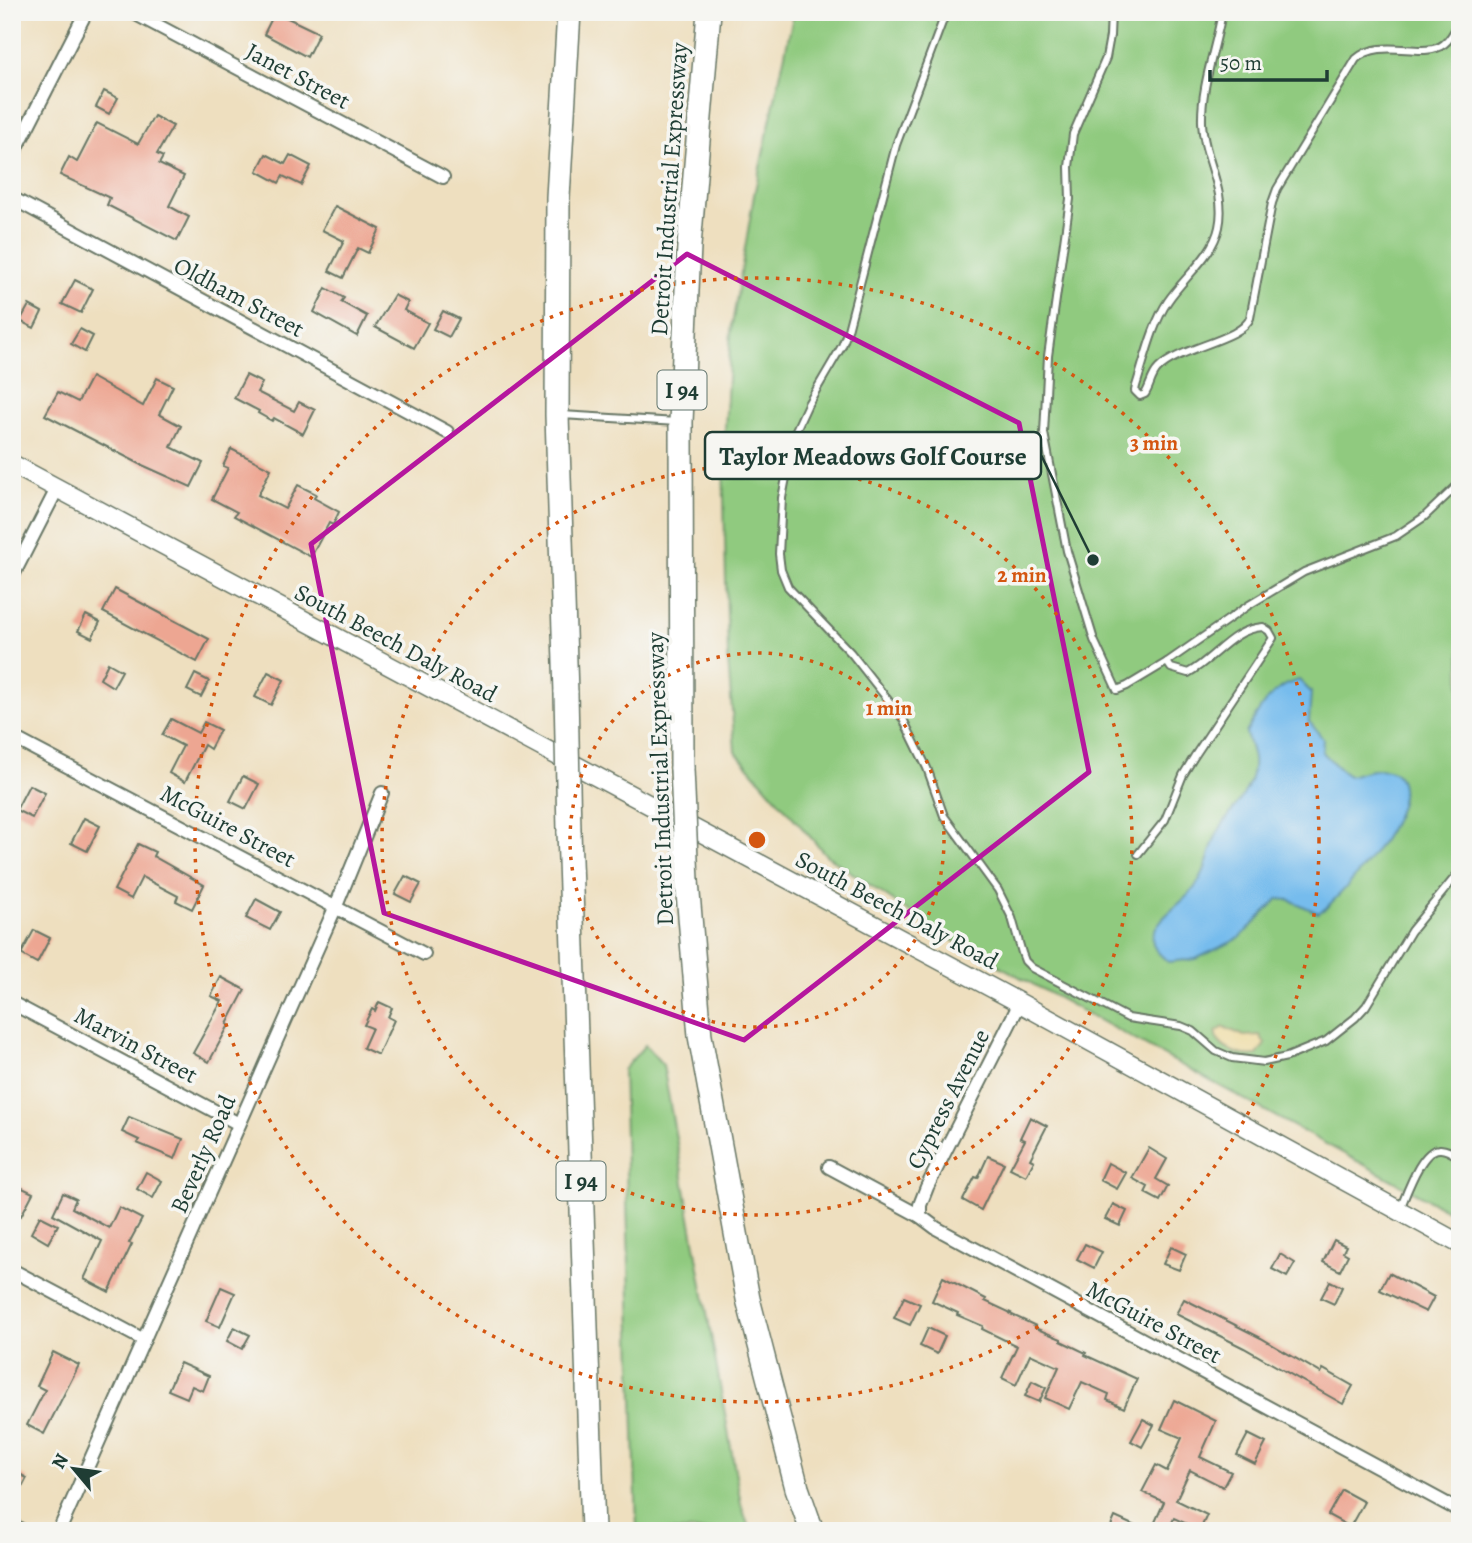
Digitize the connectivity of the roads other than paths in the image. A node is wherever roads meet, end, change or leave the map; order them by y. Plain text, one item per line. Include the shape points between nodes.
1 (86, 12) edge
2 (132, 12) edge
3 (569, 12) edge
4 (709, 12) edge
5 (946, 12) edge
6 (1111, 12) edge
7 (1222, 12) edge
8 (1460, 20) edge
9 (12, 157) edge
10 (443, 177) dead end
11 (12, 198) edge
12 (557, 415) junction
13 (681, 422) junction
14 (447, 432) dead end
15 (12, 464) edge
16 (1460, 483) edge
17 (57, 489) junction
18 (12, 577) edge
19 (1167, 662) junction
20 (12, 737) edge
21 (382, 793) dead end
22 (1138, 854) dead end
23 (1460, 871) edge
24 (336, 906) junction
25 (424, 954) dead end
26 (12, 1003) edge
27 (1020, 1003) junction
28 (239, 1124) junction
29 (1460, 1158) edge
30 (829, 1167) dead end
31 (1399, 1210) junction
32 (920, 1216) junction
33 (1460, 1244) edge
34 (12, 1270) edge
35 (144, 1340) junction
36 (1460, 1511) edge
37 (12, 1525) edge
38 (23, 1531) edge
39 (59, 1531) edge
40 (593, 1531) edge
41 (812, 1531) edge

1 - 9 street
2 - 10 street, Janet Street
3 - 12 highway, I 94 via 558,197
4 - 13 highway, Detroit Industrial Expressway / I 94 via 689,246
5 - 23 lane via 896,145 848,330 795,432 782,498 779,554 788,587 851,653 903,719 944,816 1006,903 1025,961 1128,1018 1181,1026 1216,1051 1245,1061 1287,1057 1317,1045 1342,1030 1366,1006 1411,931
6 - 19 lane via 1106,58 1071,146 1070,199 1048,356 1045,449 1067,551 1094,640 1117,690
7 - 8 lane via 1201,120 1217,183 1219,229 1205,256 1164,308 1136,386 1140,396 1164,364 1245,327 1277,189 1356,59 1379,48 1437,48
11 - 14 street, Oldham Street
12 - 13 lane
12 - 40 highway, I 94, bridge
13 - 41 highway, Detroit Industrial Expressway / I 94, bridge via 682,769 700,1036 748,1299
15 - 17 street, South Beech Daly Road
16 - 19 lane via 1396,536 1304,572
17 - 18 street
17 - 27 street, South Beech Daly Road
19 - 22 lane via 1188,673 1245,631 1263,627 1273,638 1183,775 1165,820
20 - 24 street, McGuire Street
21 - 24 street, Beverly Road
24 - 25 street, McGuire Street
24 - 28 street, Beverly Road
26 - 28 street, Marvin Street
27 - 31 street, South Beech Daly Road
27 - 32 street, Cypress Avenue via 927,1187
28 - 35 street, Beverly Road
29 - 31 lane via 1446,1149 1431,1152
30 - 32 street, McGuire Street
31 - 33 street, South Beech Daly Road
32 - 36 street, McGuire Street
34 - 35 street
35 - 39 street, Beverly Road
37 - 38 street

